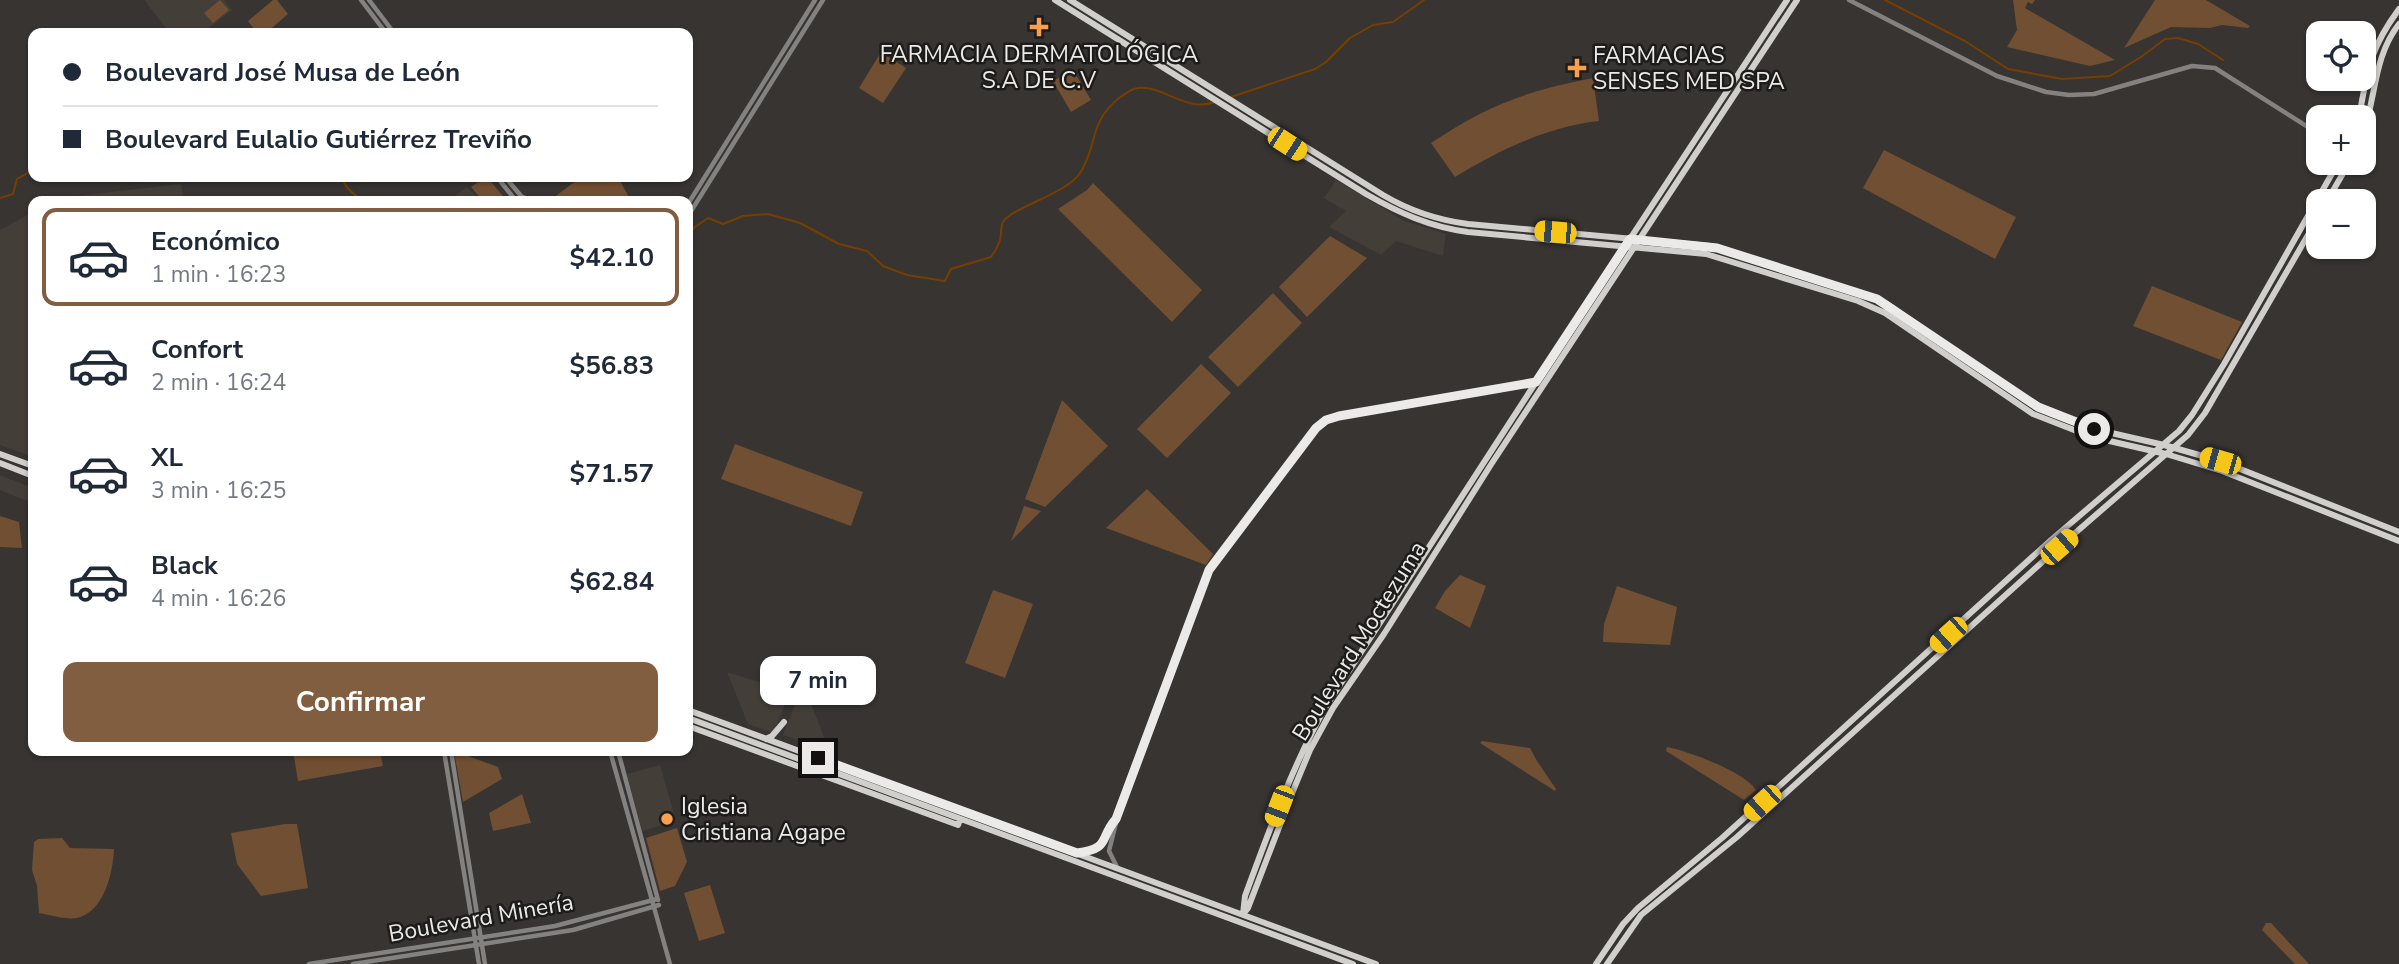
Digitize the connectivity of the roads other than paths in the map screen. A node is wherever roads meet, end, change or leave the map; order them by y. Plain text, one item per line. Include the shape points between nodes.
1 (361, 0) edge
2 (369, 0) edge
3 (815, 0) edge
4 (823, 0) edge
5 (1055, 0) edge
6 (1070, 0) edge
7 (1787, 0) edge
8 (1797, 0) edge
9 (1849, 0) edge
10 (2399, 9) edge
11 (2399, 24) edge
12 (382, 28) edge
13 (390, 28) edge
14 (2361, 105) edge
15 (2370, 105) edge
16 (2306, 126) edge
17 (2331, 175) edge
18 (501, 182) edge
19 (509, 182) edge
20 (512, 196) edge
21 (521, 196) edge
22 (693, 196) edge
23 (693, 208) edge
24 (2306, 238) edge
25 (1630, 239) junction
26 (1640, 240) junction
27 (1625, 248) junction
28 (1634, 248) junction
29 (2248, 321) junction
30 (2247, 340) junction
31 (1548, 380) junction
32 (1536, 382) junction
33 (2164, 445) junction
34 (2173, 448) junction
35 (2156, 452) junction
36 (0, 454) edge
37 (2166, 454) junction
38 (15, 460) junction
39 (0, 463) edge
40 (28, 464) edge
41 (26, 473) joint
42 (2306, 495) junction
43 (2303, 503) junction
44 (2398, 532) edge
45 (2397, 540) edge
46 (693, 712) edge
47 (693, 720) edge
48 (784, 722) dead end
49 (693, 728) edge
50 (766, 738) junction
51 (780, 743) junction
52 (445, 756) edge
53 (452, 756) edge
54 (611, 756) edge
55 (619, 756) edge
56 (792, 756) junction
57 (960, 819) junction
58 (1116, 819) junction
59 (1077, 853) junction
60 (1117, 867) junction
61 (654, 899) junction
62 (1252, 900) junction
63 (656, 908) junction
64 (1212, 910) junction
65 (1243, 914) junction
66 (1263, 926) junction
67 (478, 937) junction
68 (479, 945) junction
69 (309, 964) edge
70 (353, 964) edge
71 (479, 964) edge
72 (485, 964) edge
73 (670, 964) edge
74 (1353, 964) edge
75 (1376, 964) edge
76 (1596, 964) edge
77 (1606, 964) edge

1 - 12 street
2 - 13 street
3 - 22 street
4 - 23 street
5 - 27 main road via 1366,194 1427,224
6 - 25 main road via 1383,195 1418,212 1468,224
7 - 25 main road, Boulevard Moctezuma
8 - 26 main road, Boulevard Moctezuma
9 - 16 street via 1997,76 2046,92 2094,94 2192,66 2215,68
10 - 14 main road via 2373,50
11 - 15 main road via 2378,66
17 - 29 main road
18 - 20 street
19 - 21 street
24 - 30 main road
25 - 26 main road
25 - 27 main road, Boulevard Moctezuma
26 - 28 main road, Boulevard Moctezuma
26 - 33 main road via 1717,248 1877,299 2038,407 2094,429
27 - 28 main road
27 - 32 main road, Boulevard Moctezuma
28 - 31 main road, Boulevard Moctezuma
28 - 35 main road via 1715,256 1869,305 2033,414 2092,437
29 - 30 main road
29 - 33 main road via 2192,415
30 - 34 main road via 2199,422
31 - 32 street
31 - 62 main road, Boulevard Moctezuma via 1333,708 1294,786
32 - 58 street via 1339,416 1316,428 1209,570
32 - 65 main road, Boulevard Moctezuma via 1315,726 1271,826 1245,896
33 - 34 main road
33 - 35 main road
34 - 37 main road
34 - 42 main road
35 - 37 main road
35 - 76 main road via 2051,540 1723,838 1638,908
36 - 38 main road
37 - 43 main road
37 - 77 main road via 1737,837 1641,915
38 - 39 main road
38 - 40 main road
38 - 41 main road
39 - 41 main road
42 - 43 main road
42 - 44 main road
43 - 45 main road
44 - 45 main road
46 - 50 main road
47 - 56 main road
48 - 50 main road
49 - 57 main road via 958,825
50 - 51 main road
51 - 56 main road
51 - 59 main road
52 - 67 street
53 - 67 street
54 - 61 street
55 - 61 street
56 - 57 main road
57 - 64 main road
58 - 59 street via 1100,847
58 - 60 street via 1109,851
59 - 60 main road
60 - 65 main road
61 - 63 street
61 - 67 street, Boulevard Minería via 569,923
62 - 65 main road, Boulevard Moctezuma
62 - 66 main road
63 - 68 street, Boulevard Minería via 573,930
63 - 73 street
64 - 65 main road
64 - 66 main road
65 - 66 main road
66 - 74 main road
66 - 75 main road
67 - 68 street
67 - 69 street, Boulevard Minería
68 - 70 street, Boulevard Minería
68 - 71 street
68 - 72 street

